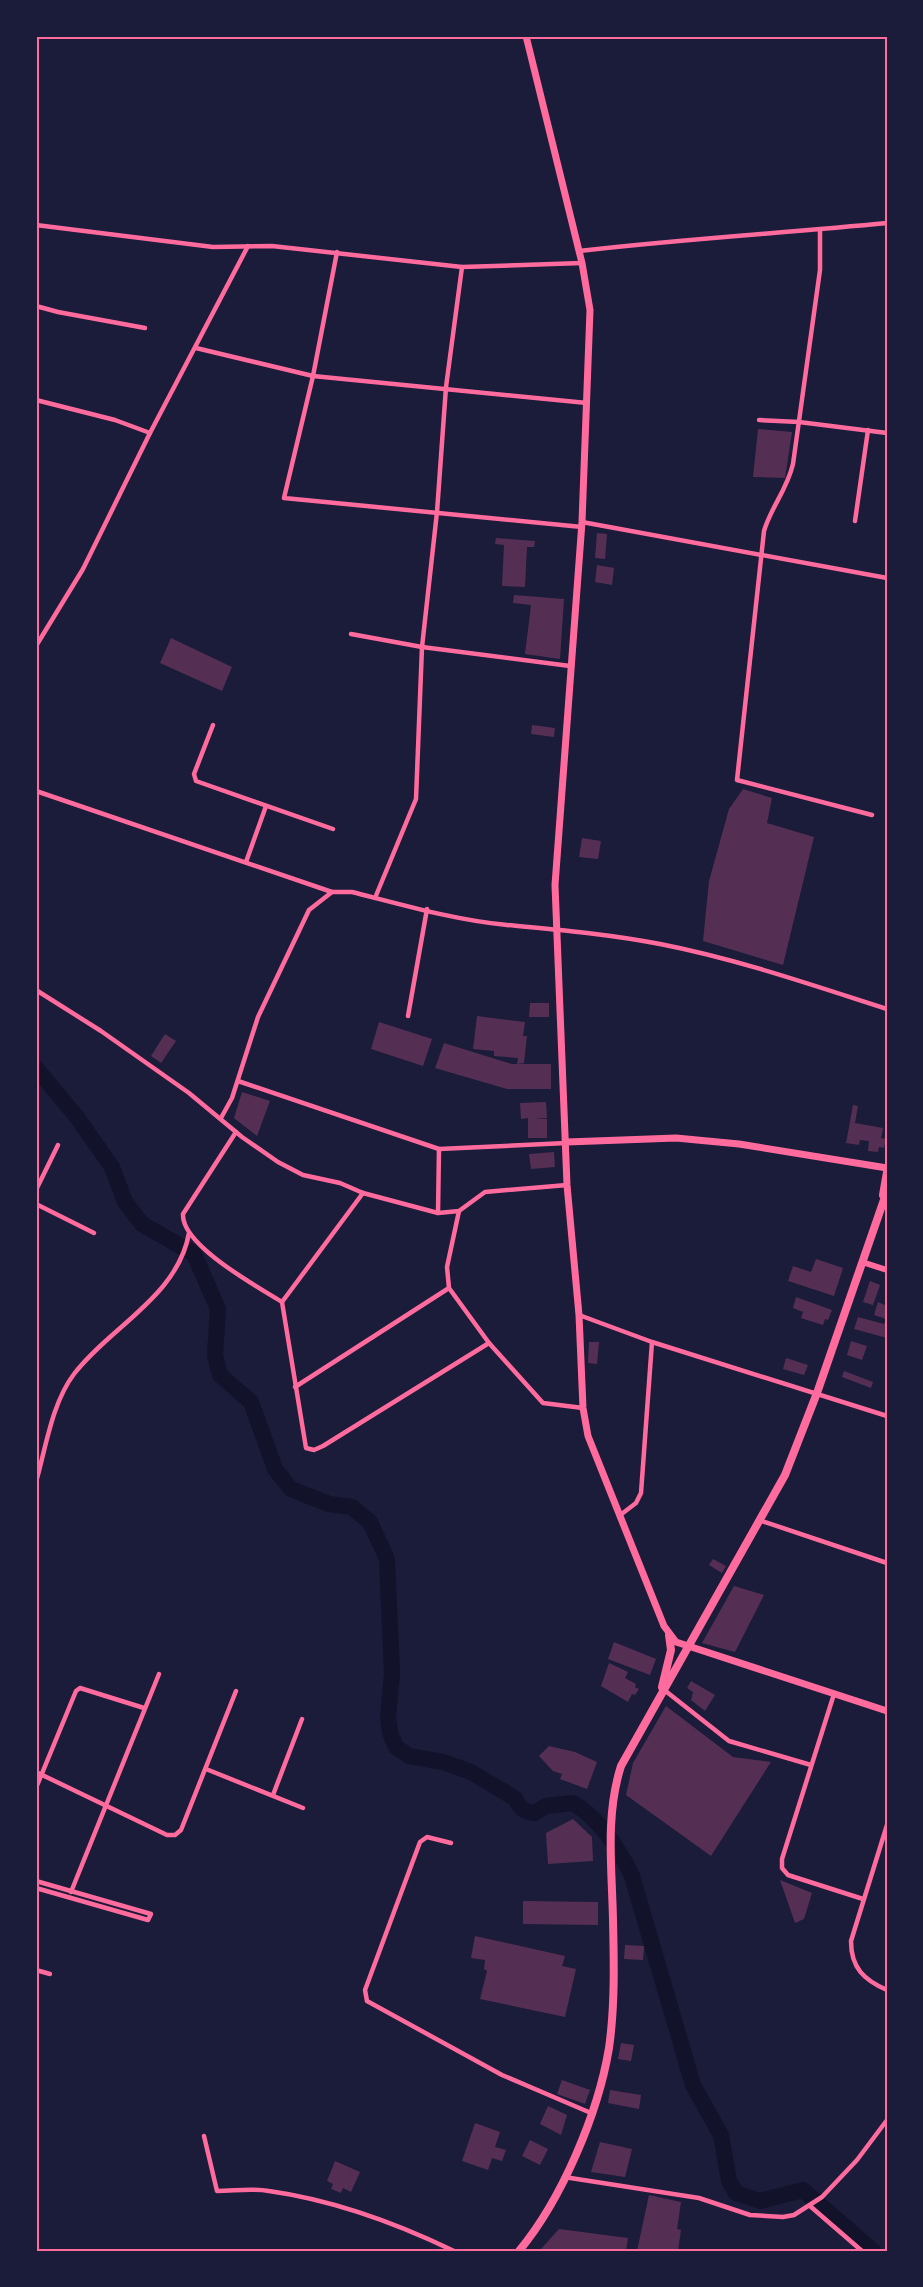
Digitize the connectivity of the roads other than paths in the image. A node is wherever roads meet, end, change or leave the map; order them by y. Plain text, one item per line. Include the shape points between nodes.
1 (526, 36) edge
2 (887, 224) edge
3 (36, 225) edge
4 (820, 231) junction
5 (248, 246) junction
6 (579, 251) junction
7 (337, 252) junction
8 (582, 263) junction
9 (462, 267) junction
10 (36, 306) edge
11 (145, 328) dead end
12 (196, 348) junction
13 (313, 376) junction
14 (447, 387) junction
15 (36, 400) edge
16 (587, 403) junction
17 (759, 420) dead end
18 (799, 422) junction
19 (868, 430) junction
20 (887, 433) edge
21 (150, 434) junction
22 (437, 512) junction
23 (855, 520) dead end
24 (582, 525) junction
25 (761, 557) junction
26 (887, 578) edge
27 (351, 634) dead end
28 (36, 646) edge
29 (422, 647) junction
30 (570, 666) junction
31 (213, 725) dead end
32 (36, 790) edge
33 (266, 806) junction
34 (872, 815) dead end
35 (333, 829) dead end
36 (246, 862) junction
37 (332, 892) junction
38 (375, 898) junction
39 (427, 909) junction
40 (556, 928) junction
41 (36, 990) edge
42 (887, 1009) edge
43 (408, 1016) dead end
44 (238, 1081) junction
45 (221, 1118) junction
46 (236, 1132) junction
47 (567, 1143) junction
48 (58, 1145) dead end
49 (439, 1149) junction
50 (887, 1168) edge
51 (887, 1173) edge
52 (567, 1185) junction
53 (36, 1190) edge
54 (887, 1191) edge
55 (363, 1193) junction
56 (36, 1204) edge
57 (880, 1209) junction
58 (459, 1210) junction
59 (438, 1213) junction
60 (94, 1233) dead end
61 (189, 1233) junction
62 (862, 1262) junction
63 (887, 1270) edge
64 (449, 1288) junction
65 (282, 1302) junction
66 (579, 1315) junction
67 (652, 1342) junction
68 (489, 1343) junction
69 (295, 1387) junction
70 (817, 1394) junction
71 (583, 1408) junction
72 (887, 1416) edge
73 (36, 1482) edge
74 (619, 1516) junction
75 (758, 1520) junction
76 (887, 1563) edge
77 (669, 1635) junction
78 (687, 1648) junction
79 (159, 1674) dead end
80 (663, 1689) junction
81 (236, 1691) dead end
82 (834, 1694) junction
83 (144, 1708) junction
84 (887, 1711) edge
85 (302, 1719) dead end
86 (811, 1765) junction
87 (206, 1769) junction
88 (39, 1773) edge
89 (36, 1788) edge
90 (273, 1795) junction
91 (106, 1806) junction
92 (303, 1808) dead end
93 (887, 1825) edge
94 (451, 1843) dead end
95 (36, 1881) edge
96 (36, 1888) edge
97 (71, 1891) junction
98 (69, 1898) junction
99 (863, 1899) junction
100 (36, 1970) edge
101 (50, 1974) dead end
102 (887, 1990) edge
103 (591, 2113) junction
104 (887, 2120) edge
105 (204, 2136) dead end
106 (564, 2177) junction
107 (810, 2206) junction
108 (454, 2251) edge
109 (519, 2251) edge
110 (862, 2251) edge

1 - 6 main road
2 - 4 street
3 - 5 street via 213,247
4 - 6 street via 645,242
4 - 18 street via 820,270
5 - 7 street
5 - 12 street
6 - 8 main road
7 - 9 street
7 - 13 street
8 - 9 street
8 - 16 main road via 590,310
9 - 14 street
10 - 11 street
12 - 13 street
12 - 21 street
13 - 14 street
13 - 22 street via 284,498
14 - 16 street
14 - 22 street
15 - 21 street via 115,420
16 - 24 main road
17 - 18 street
18 - 19 street
18 - 25 street via 790,478 767,522
19 - 20 street
19 - 23 street
21 - 28 street via 89,558
22 - 24 street
22 - 29 street
24 - 25 street
24 - 30 main road
25 - 26 street
25 - 34 street via 737,780
27 - 29 street
29 - 30 street
29 - 38 street via 416,799
30 - 40 main road via 556,858
31 - 33 street via 194,774 196,781
32 - 36 street
33 - 35 street
33 - 36 street
36 - 37 street
37 - 38 street via 343,890
37 - 44 street via 309,910 298,929 258,1017
38 - 39 street
39 - 40 street via 507,925
39 - 43 street
40 - 42 street via 661,944 732,960
40 - 47 main road
41 - 45 street via 101,1031
44 - 45 street
44 - 49 street
45 - 46 street
46 - 55 street via 303,1175
46 - 61 street via 183,1214
47 - 49 street
47 - 50 main road via 676,1137
47 - 52 main road
48 - 53 street
49 - 59 street
51 - 57 main road
52 - 58 street via 485,1192
52 - 66 main road
54 - 57 main road
55 - 59 street
55 - 65 street
56 - 60 street
57 - 62 main road
58 - 59 street
58 - 64 street via 447,1267
61 - 65 street via 227,1268
61 - 73 street via 168,1279 75,1372 64,1388
62 - 63 street
62 - 70 main road
64 - 68 street
64 - 69 street
65 - 69 street
66 - 67 street
66 - 71 main road
67 - 70 street
67 - 74 street via 640,1498
68 - 69 street via 314,1450 304,1446
68 - 71 street via 543,1403
70 - 72 street
70 - 75 main road via 785,1475
71 - 74 main road via 593,1453
74 - 77 main road
75 - 76 street
75 - 78 main road
77 - 78 main road
77 - 80 main road via 671,1650
78 - 80 main road
78 - 82 main road
79 - 83 street
80 - 86 street via 729,1742
80 - 103 main road via 621,1766 610,1820 612,2008 606,2065
81 - 87 street
82 - 84 main road
82 - 86 street
83 - 88 street via 80,1688
83 - 91 street
85 - 90 street
86 - 99 street via 782,1859 783,1868 788,1875
87 - 90 street
87 - 91 street via 181,1830 175,1835
88 - 89 street
88 - 91 street
90 - 92 street
91 - 97 street
93 - 99 street
94 - 103 street via 427,1837 420,1842 365,1990 367,2001 502,2075
95 - 97 street
96 - 98 street
97 - 98 street
97 - 98 street via 151,1914 148,1920
99 - 102 street via 851,1954 863,1977
100 - 101 street
103 - 106 main road
104 - 107 street via 857,2160
105 - 108 street via 217,2191 267,2190 347,2209 395,2223
106 - 107 street via 699,2198 765,2217 794,2215
106 - 109 main road
107 - 110 street

